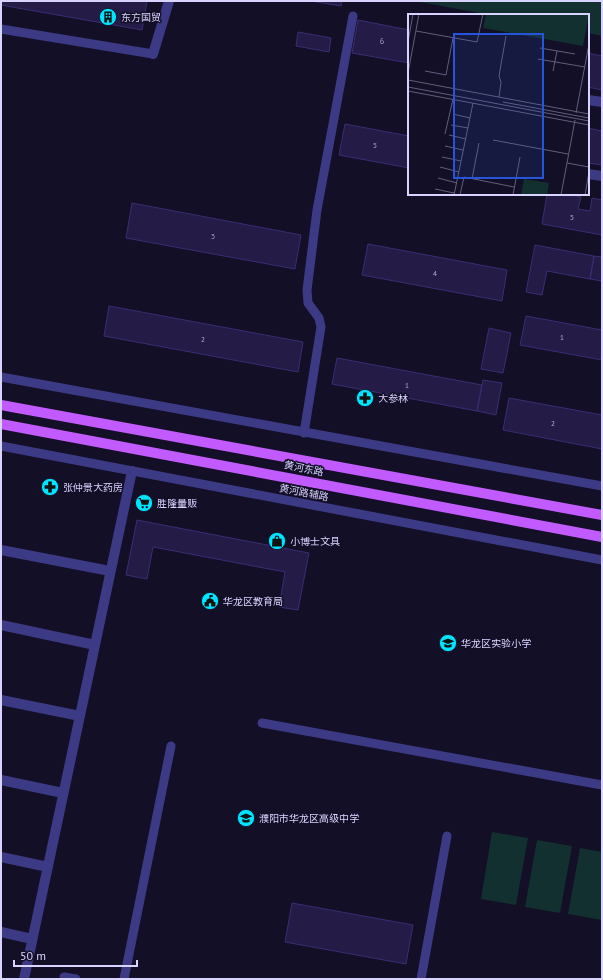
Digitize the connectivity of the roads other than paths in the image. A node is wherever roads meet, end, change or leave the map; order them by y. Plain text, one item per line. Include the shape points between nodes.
1 (169, 1) edge
2 (353, 16) dead end
3 (1, 29) edge
4 (153, 54) joint
5 (589, 100) edge
6 (602, 102) edge
7 (589, 174) edge
8 (602, 176) edge
9 (1, 377) edge
10 (1, 405) edge
11 (1, 424) edge
12 (304, 433) junction
13 (1, 446) edge
14 (132, 470) junction
15 (602, 486) edge
16 (602, 515) edge
17 (602, 537) edge
18 (1, 550) edge
19 (602, 560) edge
20 (110, 571) junction
21 (1, 625) edge
22 (95, 645) junction
23 (1, 700) edge
24 (80, 716) junction
25 (262, 723) dead end
26 (171, 746) dead end
27 (1, 780) edge
28 (602, 785) edge
29 (63, 793) junction
30 (447, 836) dead end
31 (1, 857) edge
32 (48, 867) junction
33 (1, 932) edge
34 (32, 939) junction
35 (24, 979) edge
36 (64, 979) edge
37 (76, 979) edge
38 (124, 979) edge
39 (421, 979) edge

1 - 4 street
2 - 12 lane via 317,210 307,290 308,303 319,318 321,327
3 - 4 lane
5 - 6 street
7 - 8 street
9 - 12 lane
10 - 16 main road, 黄河东路
11 - 17 main road, 黄河东路
12 - 15 lane
13 - 14 lane, 黄河路辅路
14 - 19 lane, 黄河路辅路
14 - 20 street
18 - 20 street
20 - 22 street
21 - 22 street
22 - 24 street
23 - 24 street
24 - 29 street
25 - 28 lane
26 - 38 lane
27 - 29 street
29 - 32 street
30 - 39 lane
31 - 32 street
32 - 34 street
33 - 34 street
34 - 35 street
36 - 37 lane

